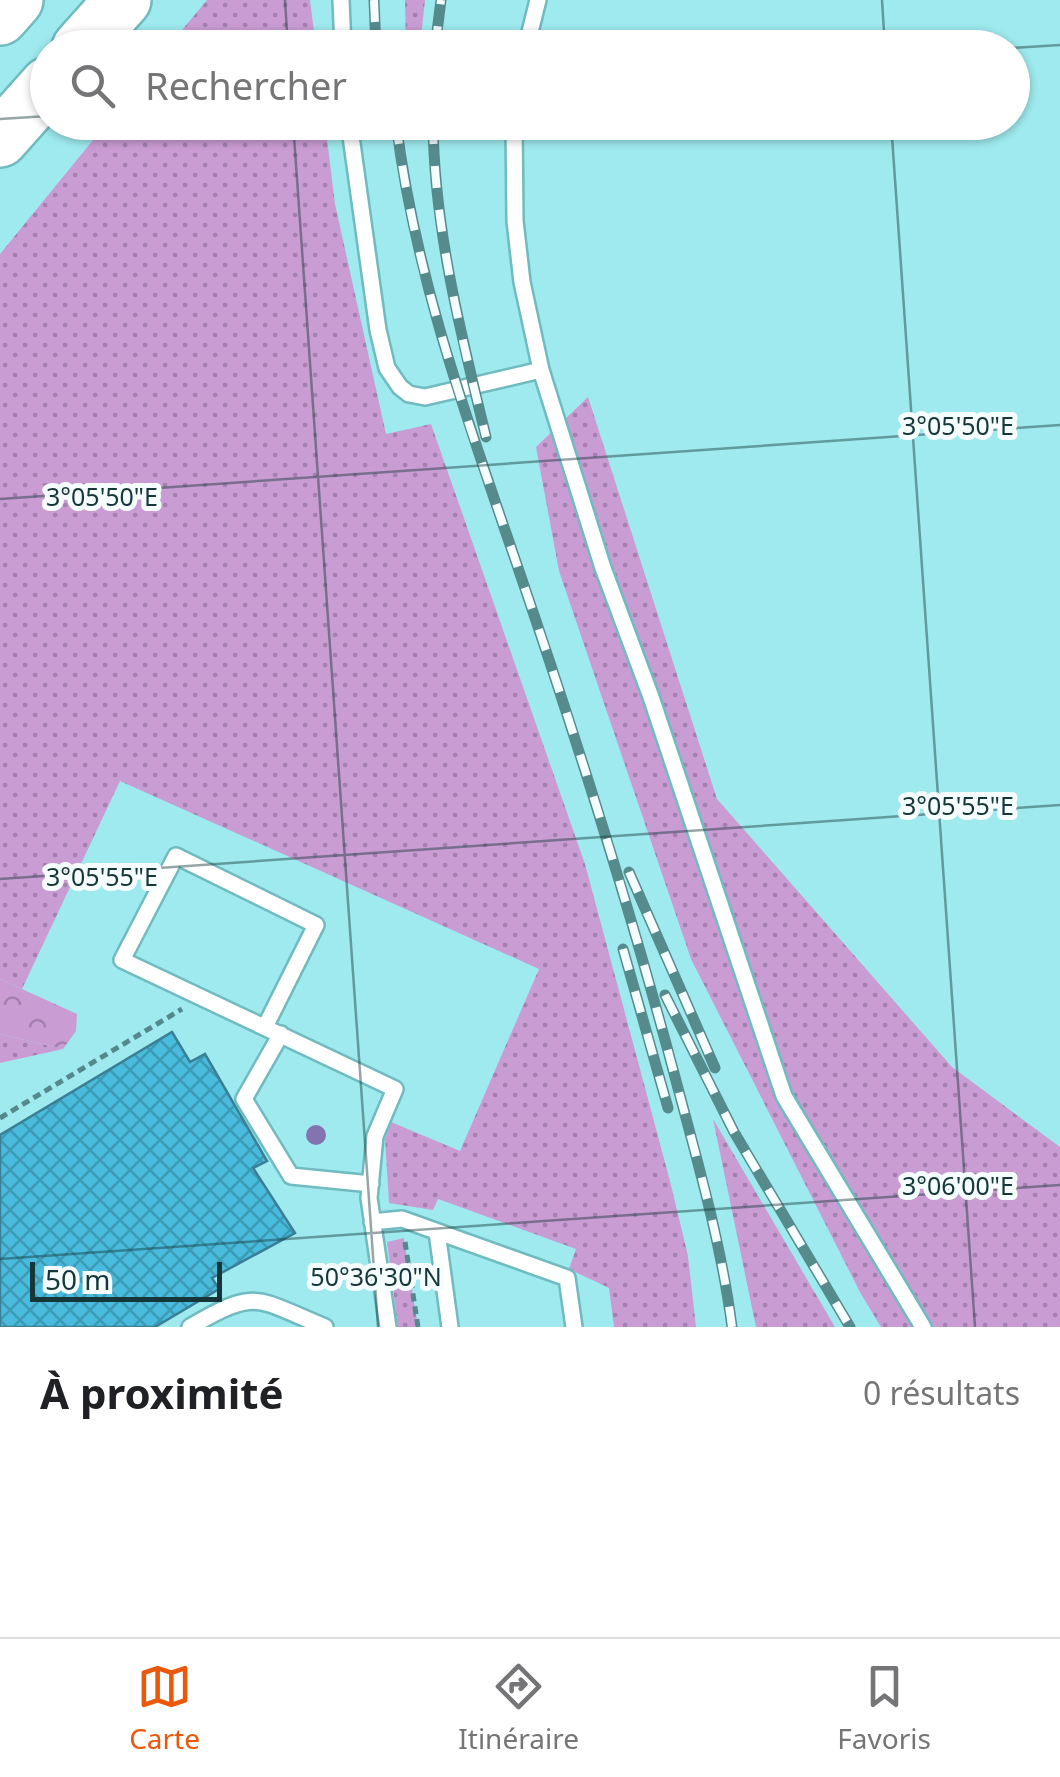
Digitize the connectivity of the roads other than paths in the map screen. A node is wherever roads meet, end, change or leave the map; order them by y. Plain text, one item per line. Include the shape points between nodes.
1 (15, 0) edge
2 (122, 0) edge
3 (341, 0) edge
4 (538, 0) edge
5 (0, 17) edge
6 (96, 30) edge
7 (343, 30) edge
8 (530, 30) edge
9 (30, 105) edge
10 (0, 139) edge
11 (352, 140) edge
12 (515, 140) edge
13 (541, 370) junction
14 (273, 1031) junction
15 (370, 1184) junction
16 (372, 1222) junction
17 (437, 1232) junction
18 (190, 1327) edge
19 (325, 1327) edge
20 (388, 1327) edge
21 (450, 1327) edge
22 (574, 1327) edge
23 (923, 1327) edge

1 - 5 highway
2 - 6 highway
3 - 7 lane
4 - 8 lane
9 - 10 highway
11 - 13 lane via 378,330 392,380 408,394 425,397
12 - 13 lane via 518,251
13 - 23 lane via 776,1075
14 - 14 lane via 122,960 176,856 316,925
14 - 15 lane via 395,1089 375,1136
14 - 15 lane via 244,1099 291,1176
15 - 16 lane
16 - 17 lane via 402,1220
16 - 20 lane
17 - 21 lane
17 - 22 lane via 567,1278
18 - 19 lane via 250,1299

